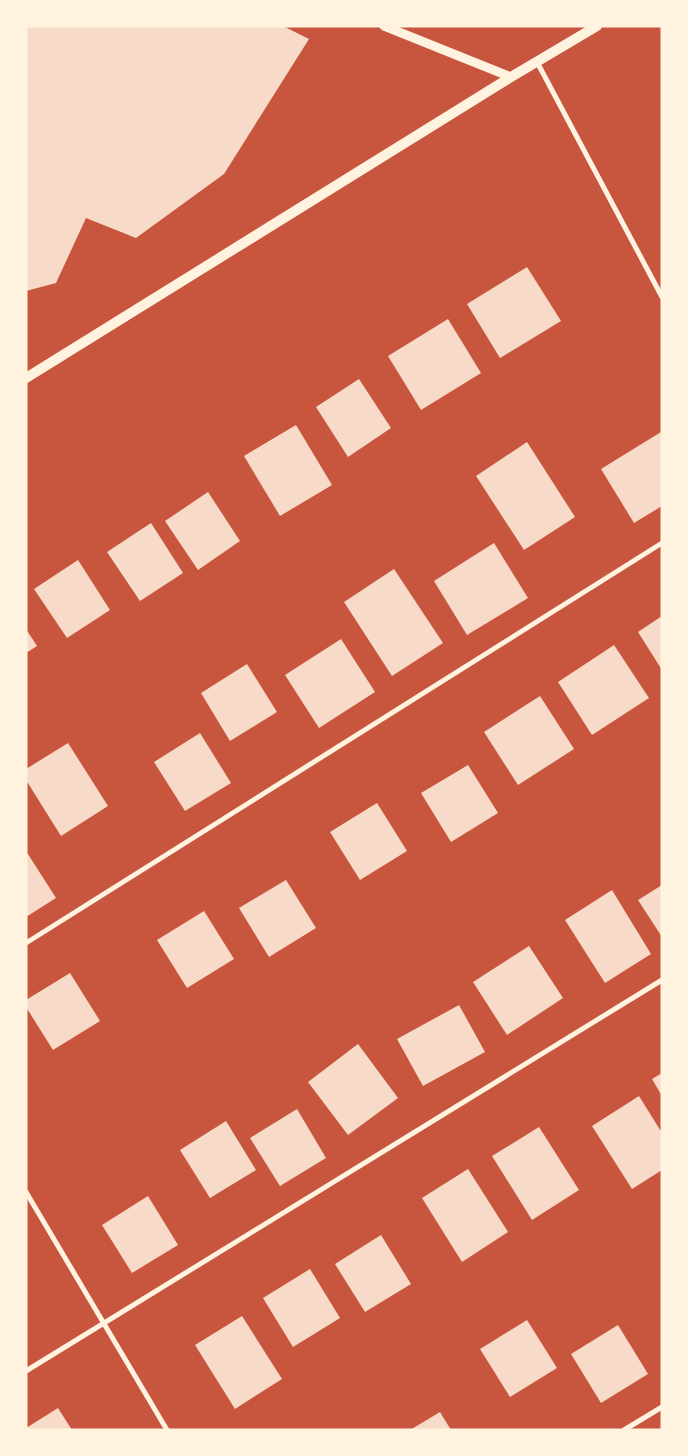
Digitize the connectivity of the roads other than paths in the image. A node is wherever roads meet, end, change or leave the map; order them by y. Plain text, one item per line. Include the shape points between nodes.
1 (384, 26) edge
2 (597, 26) edge
3 (536, 61) junction
4 (510, 77) junction
5 (662, 297) edge
6 (26, 378) edge
7 (662, 543) edge
8 (26, 943) edge
9 (662, 980) edge
10 (26, 1192) edge
11 (104, 1323) junction
12 (26, 1371) edge
13 (662, 1407) edge
14 (167, 1430) edge
15 (624, 1430) edge

1 - 4 street
2 - 3 main road
3 - 4 main road
3 - 5 street
4 - 6 main road
7 - 8 street
9 - 11 street
10 - 11 street
11 - 12 street
11 - 14 street
13 - 15 street

